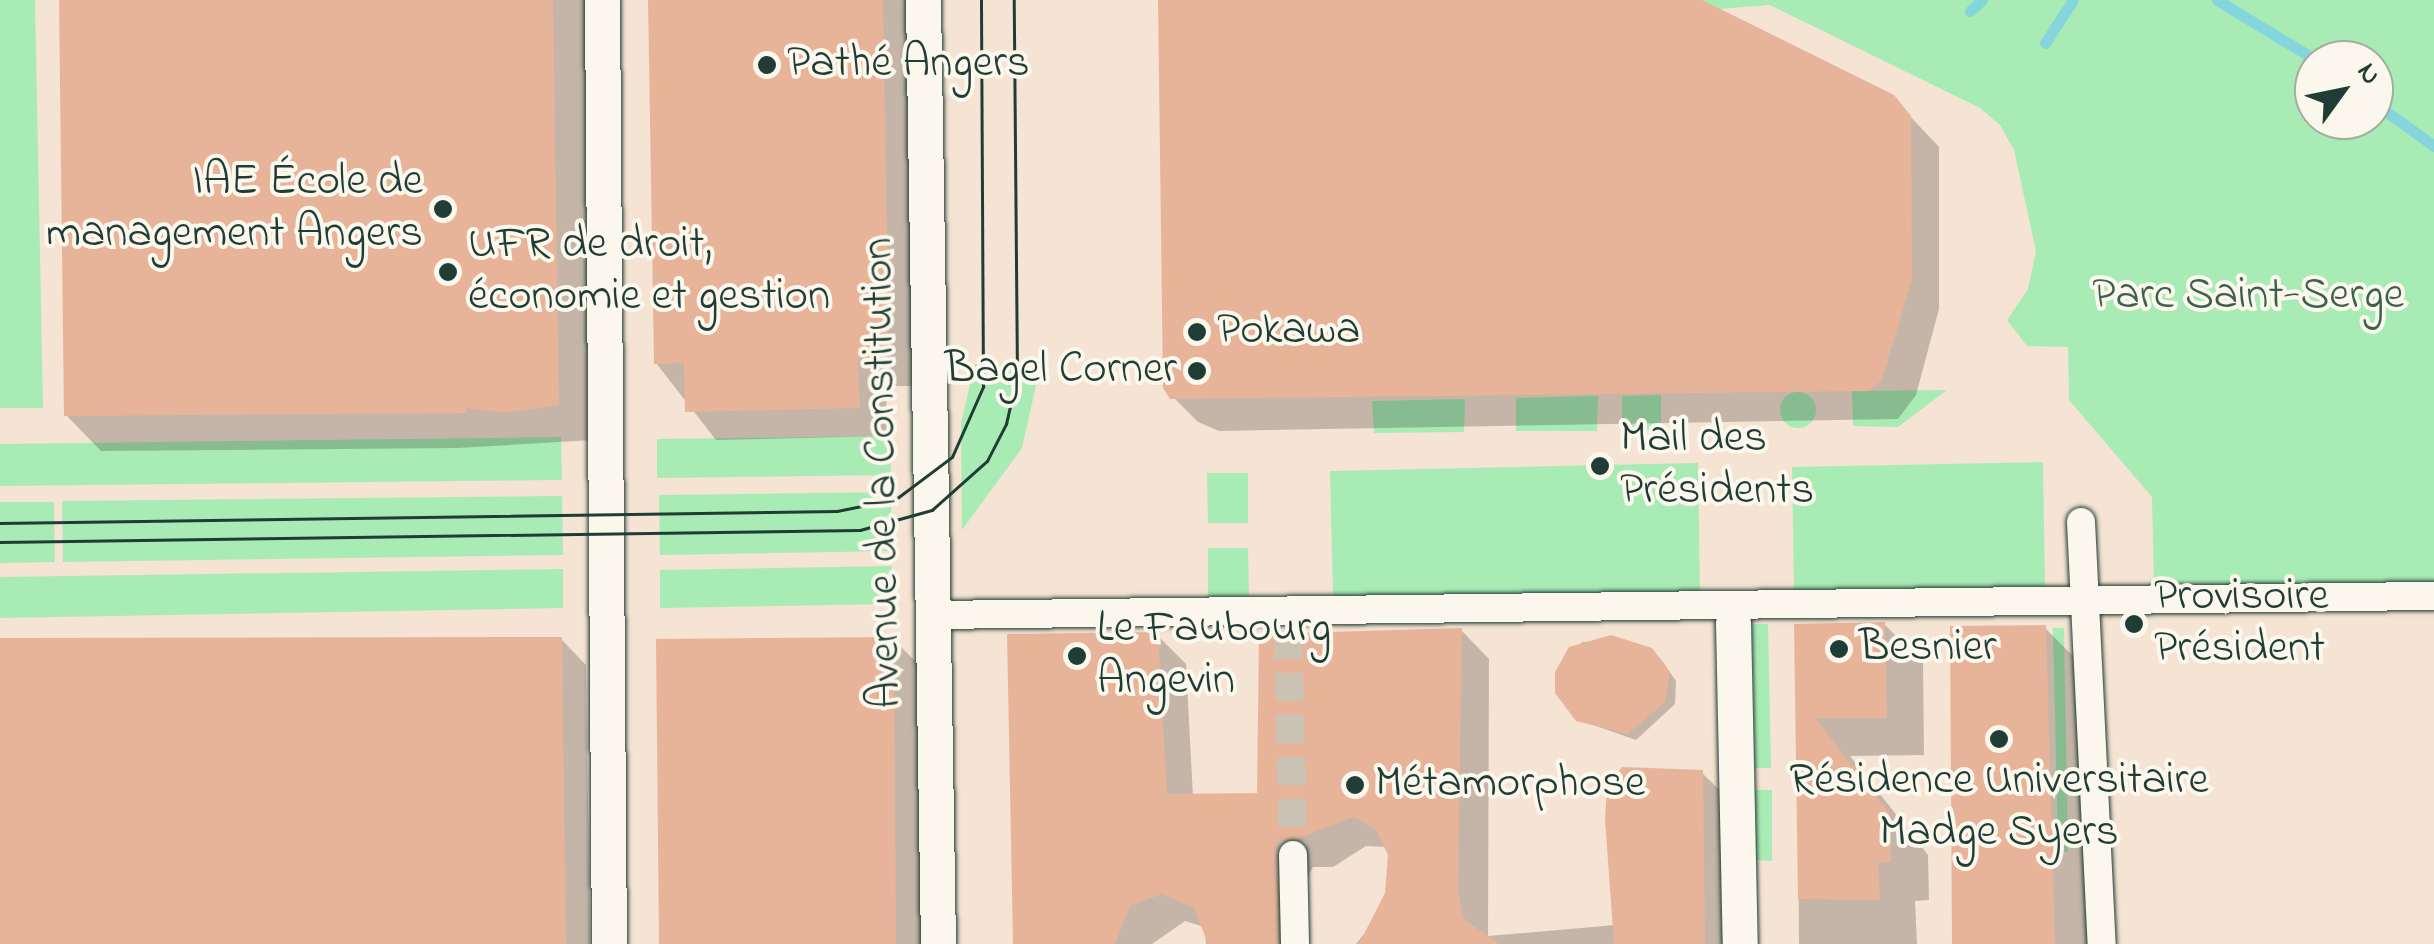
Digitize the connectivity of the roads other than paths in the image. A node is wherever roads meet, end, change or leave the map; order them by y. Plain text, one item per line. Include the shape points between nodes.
1 (602, 0) edge
2 (923, 0) edge
3 (2082, 522) dead end
4 (2434, 596) edge
5 (2083, 599) junction
6 (935, 615) junction
7 (1733, 623) dead end
8 (1293, 855) tunnel mouth
9 (609, 944) edge
10 (938, 944) edge
11 (1295, 944) edge
12 (1740, 944) edge
13 (2102, 944) edge

1 - 9 street
2 - 6 street, Avenue de la Constitution
3 - 5 street
4 - 5 street
5 - 6 street via 1289,622
5 - 13 street
6 - 10 street, Avenue de la Constitution
7 - 12 street
8 - 11 street

